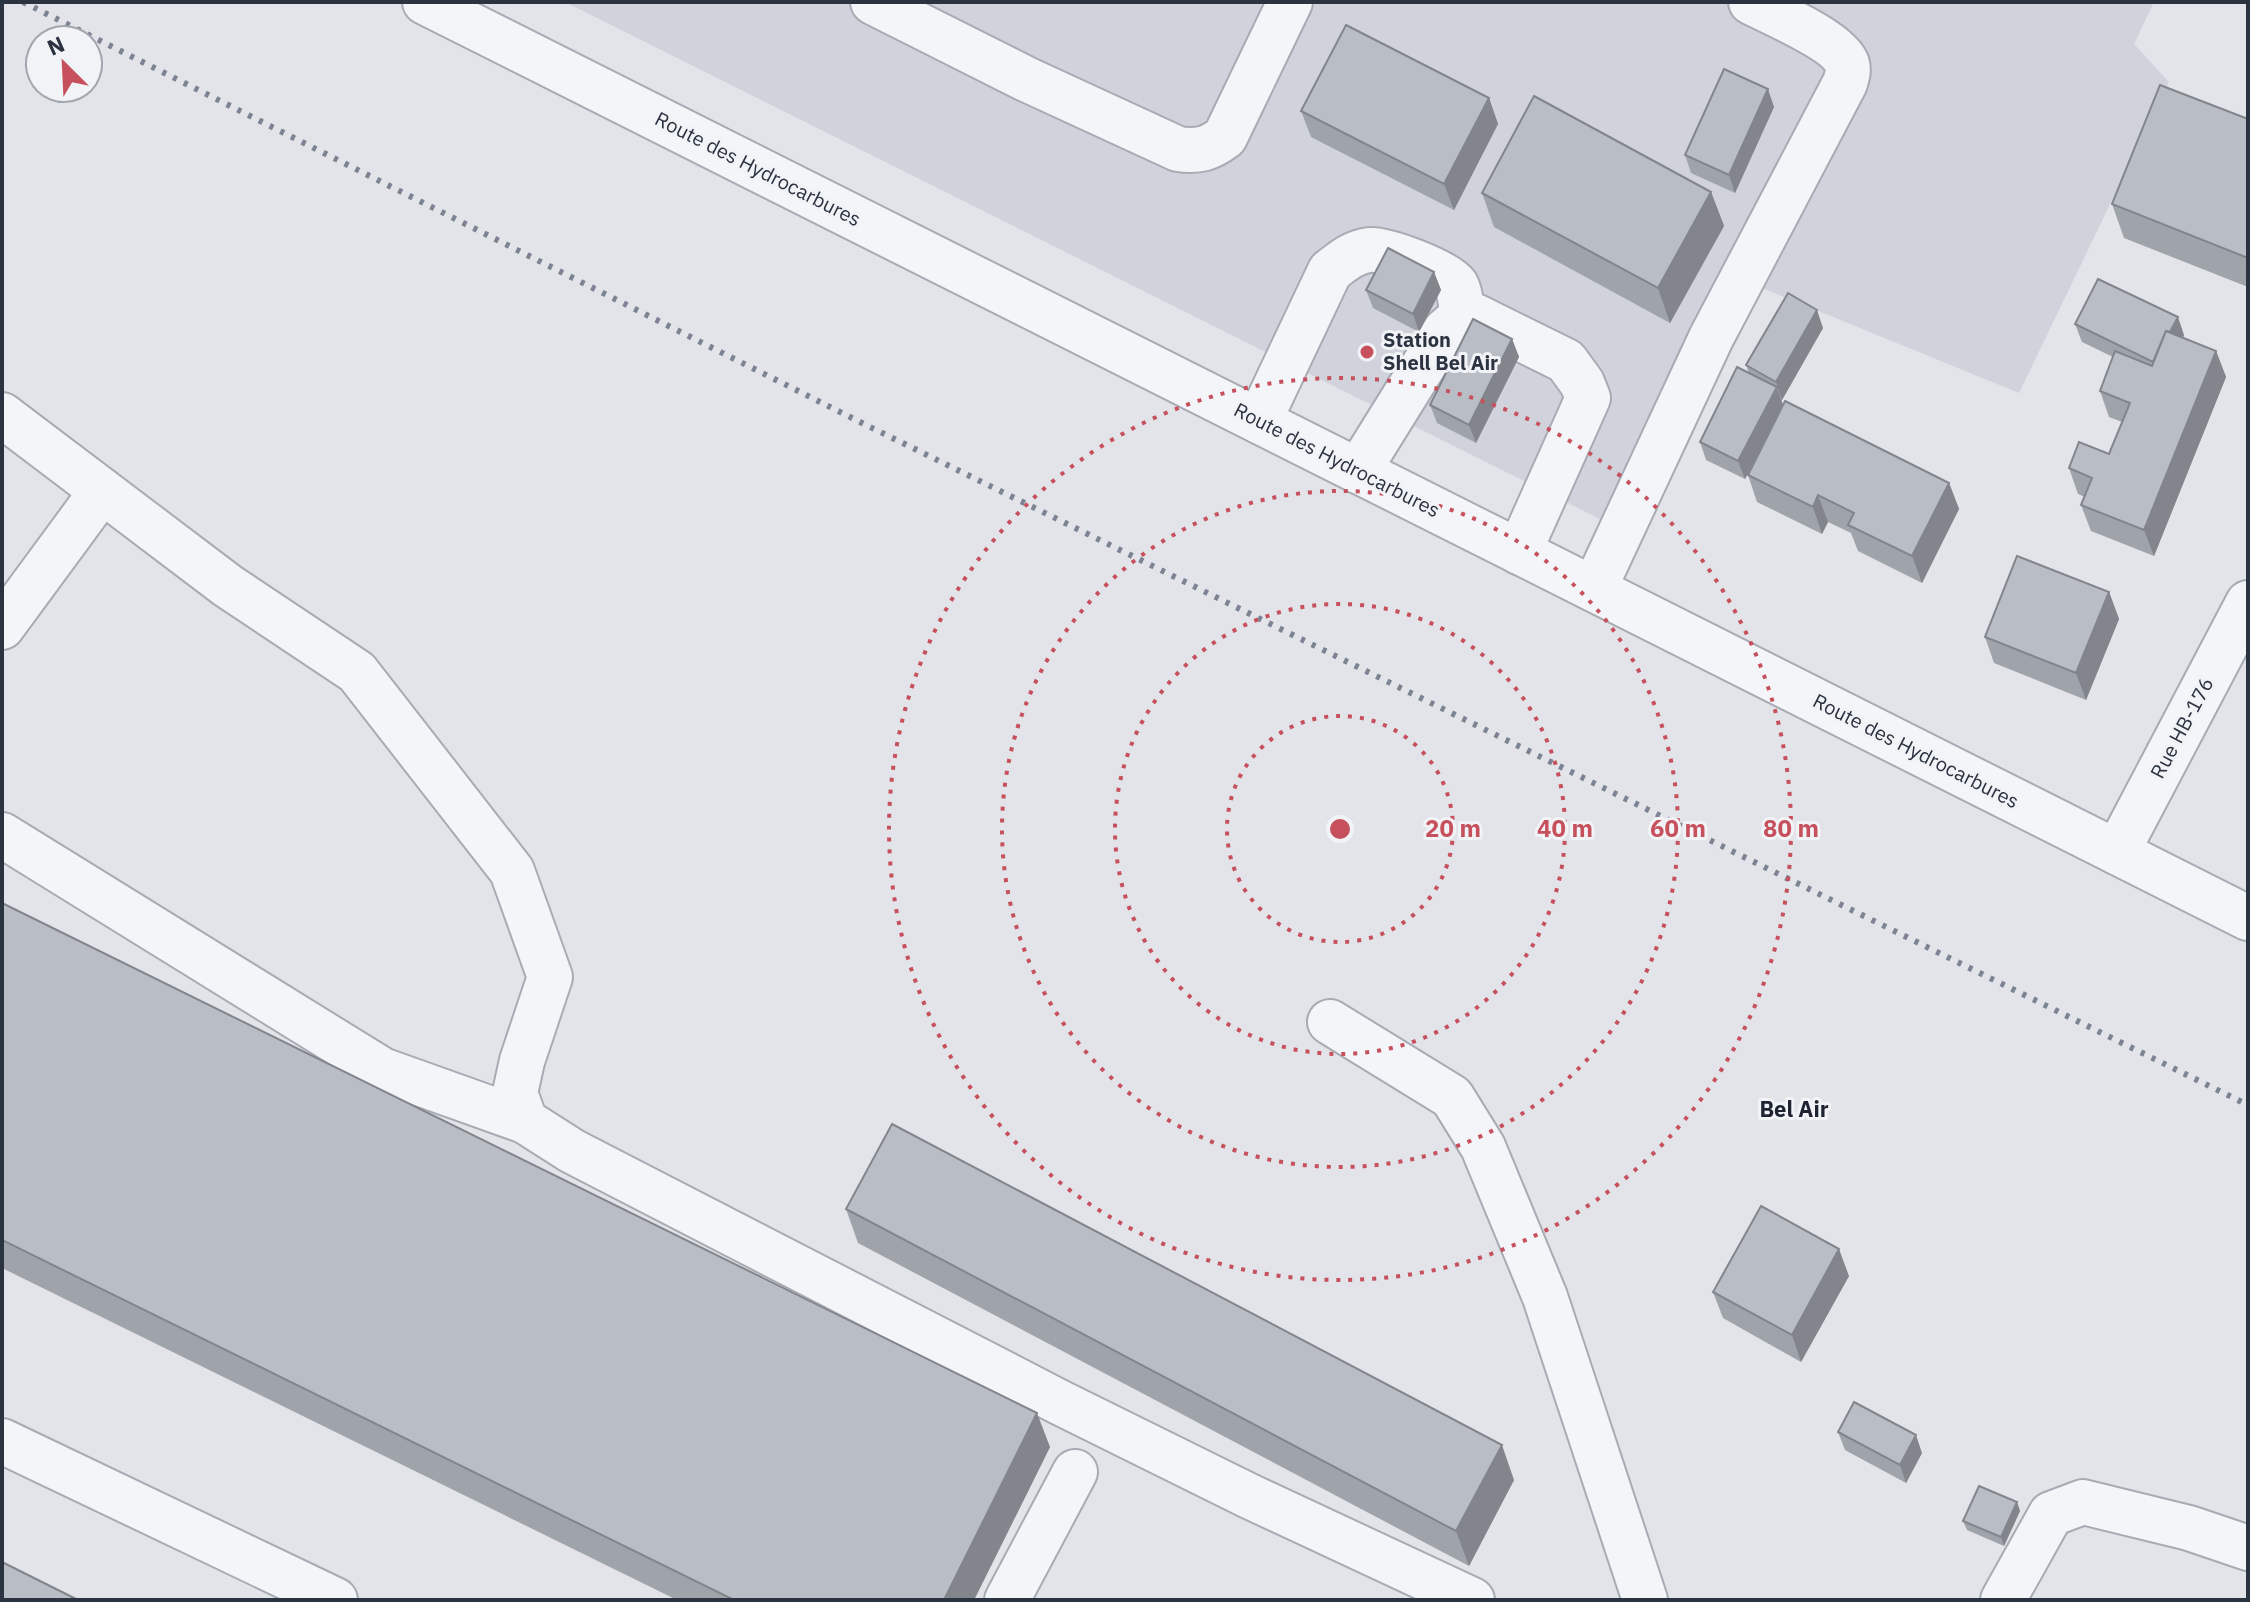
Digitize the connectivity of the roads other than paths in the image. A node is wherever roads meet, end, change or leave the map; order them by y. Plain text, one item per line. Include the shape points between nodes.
1 (425, 2) edge
2 (873, 2) edge
3 (1290, 2) edge
4 (1751, 2) edge
5 (1462, 316) junction
6 (2, 415) edge
7 (1259, 421) junction
8 (1358, 471) junction
9 (102, 491) junction
10 (1519, 552) junction
11 (1594, 589) junction
12 (2248, 603) edge
13 (2, 627) edge
14 (2, 835) edge
15 (2117, 852) junction
16 (2248, 918) edge
17 (1330, 1022) dead end
18 (525, 1121) junction
19 (2, 1441) edge
20 (1075, 1472) dead end
21 (2248, 1548) edge
22 (335, 1600) edge
23 (1007, 1600) edge
24 (1472, 1600) edge
25 (1645, 1600) edge
26 (2003, 1600) edge

1 - 7 street, Route des Hydrocarbures
2 - 3 street via 1026,79 1178,149 1195,151 1225,137
4 - 11 street via 1842,54 1849,68 1845,83 1711,338
5 - 7 street via 1459,291 1448,276 1381,249 1348,257 1330,271
5 - 8 street via 1445,331
5 - 10 street via 1475,316 1566,361 1588,398
6 - 9 street
7 - 8 street, Route des Hydrocarbures
8 - 10 street, Route des Hydrocarbures
9 - 13 street
9 - 18 street via 228,586 357,672 512,871 550,977 515,1093
10 - 11 street, Route des Hydrocarbures
11 - 15 street, Route des Hydrocarbures
12 - 15 street, Rue HB-176
14 - 18 street via 382,1070
15 - 16 street, Route des Hydrocarbures
17 - 25 street via 1452,1097 1483,1147 1545,1297
18 - 24 street via 572,1151 1046,1396
19 - 22 street
20 - 23 street
21 - 26 street via 2083,1502 2051,1514

